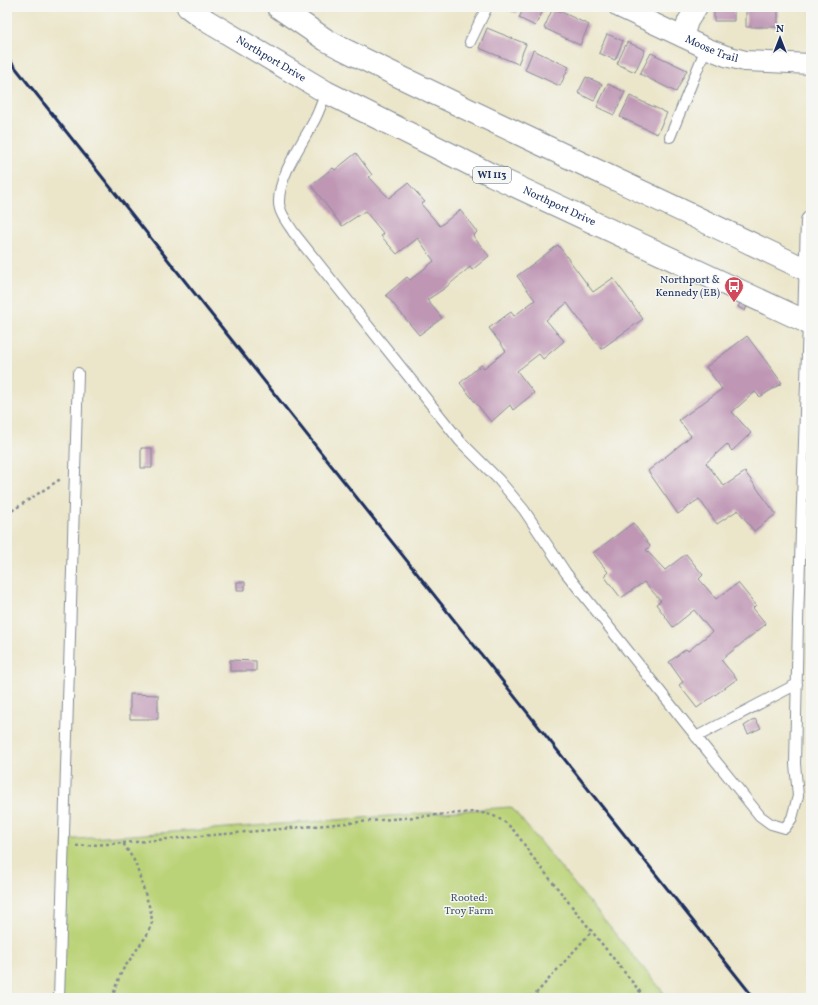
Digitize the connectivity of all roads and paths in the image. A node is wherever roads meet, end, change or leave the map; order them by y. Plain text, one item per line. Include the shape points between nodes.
1 (188, 7) edge
2 (278, 7) edge
3 (487, 7) edge
4 (619, 7) edge
5 (697, 7) edge
6 (683, 37) junction
7 (470, 42) dead end
8 (706, 48) junction
9 (811, 64) edge
10 (326, 92) junction
11 (670, 137) dead end
12 (811, 221) edge
13 (810, 271) edge
14 (809, 323) edge
15 (78, 373) dead end
16 (75, 469) junction
17 (7, 514) edge
18 (797, 684) junction
19 (696, 737) junction
20 (123, 843) junction
21 (64, 846) junction
22 (592, 932) junction
23 (59, 998) edge
24 (113, 998) edge
25 (532, 998) edge
26 (645, 998) edge

1 - 10 main road, Northport Drive / WI 113
2 - 13 main road via 326,40 348,51
3 - 7 lane
4 - 6 street, Moose Trail
5 - 6 street via 688,21
6 - 8 street, Moose Trail
8 - 9 street, Moose Trail via 745,61
8 - 11 lane
10 - 14 main road, Northport Drive / WI 113 via 499,178
10 - 19 lane via 281,186 279,204 285,218 362,320 460,441 524,510 566,573
12 - 13 street
13 - 14 street
14 - 18 lane
15 - 16 lane
16 - 17 path
16 - 21 lane
18 - 19 lane
18 - 19 lane via 795,764 798,796 792,818 785,828 771,824 760,816
20 - 21 path
20 - 22 path via 482,813 509,824 517,832 531,855
20 - 24 path via 135,862 152,912 152,922 147,935 122,971
21 - 23 lane
22 - 25 path
22 - 26 path

